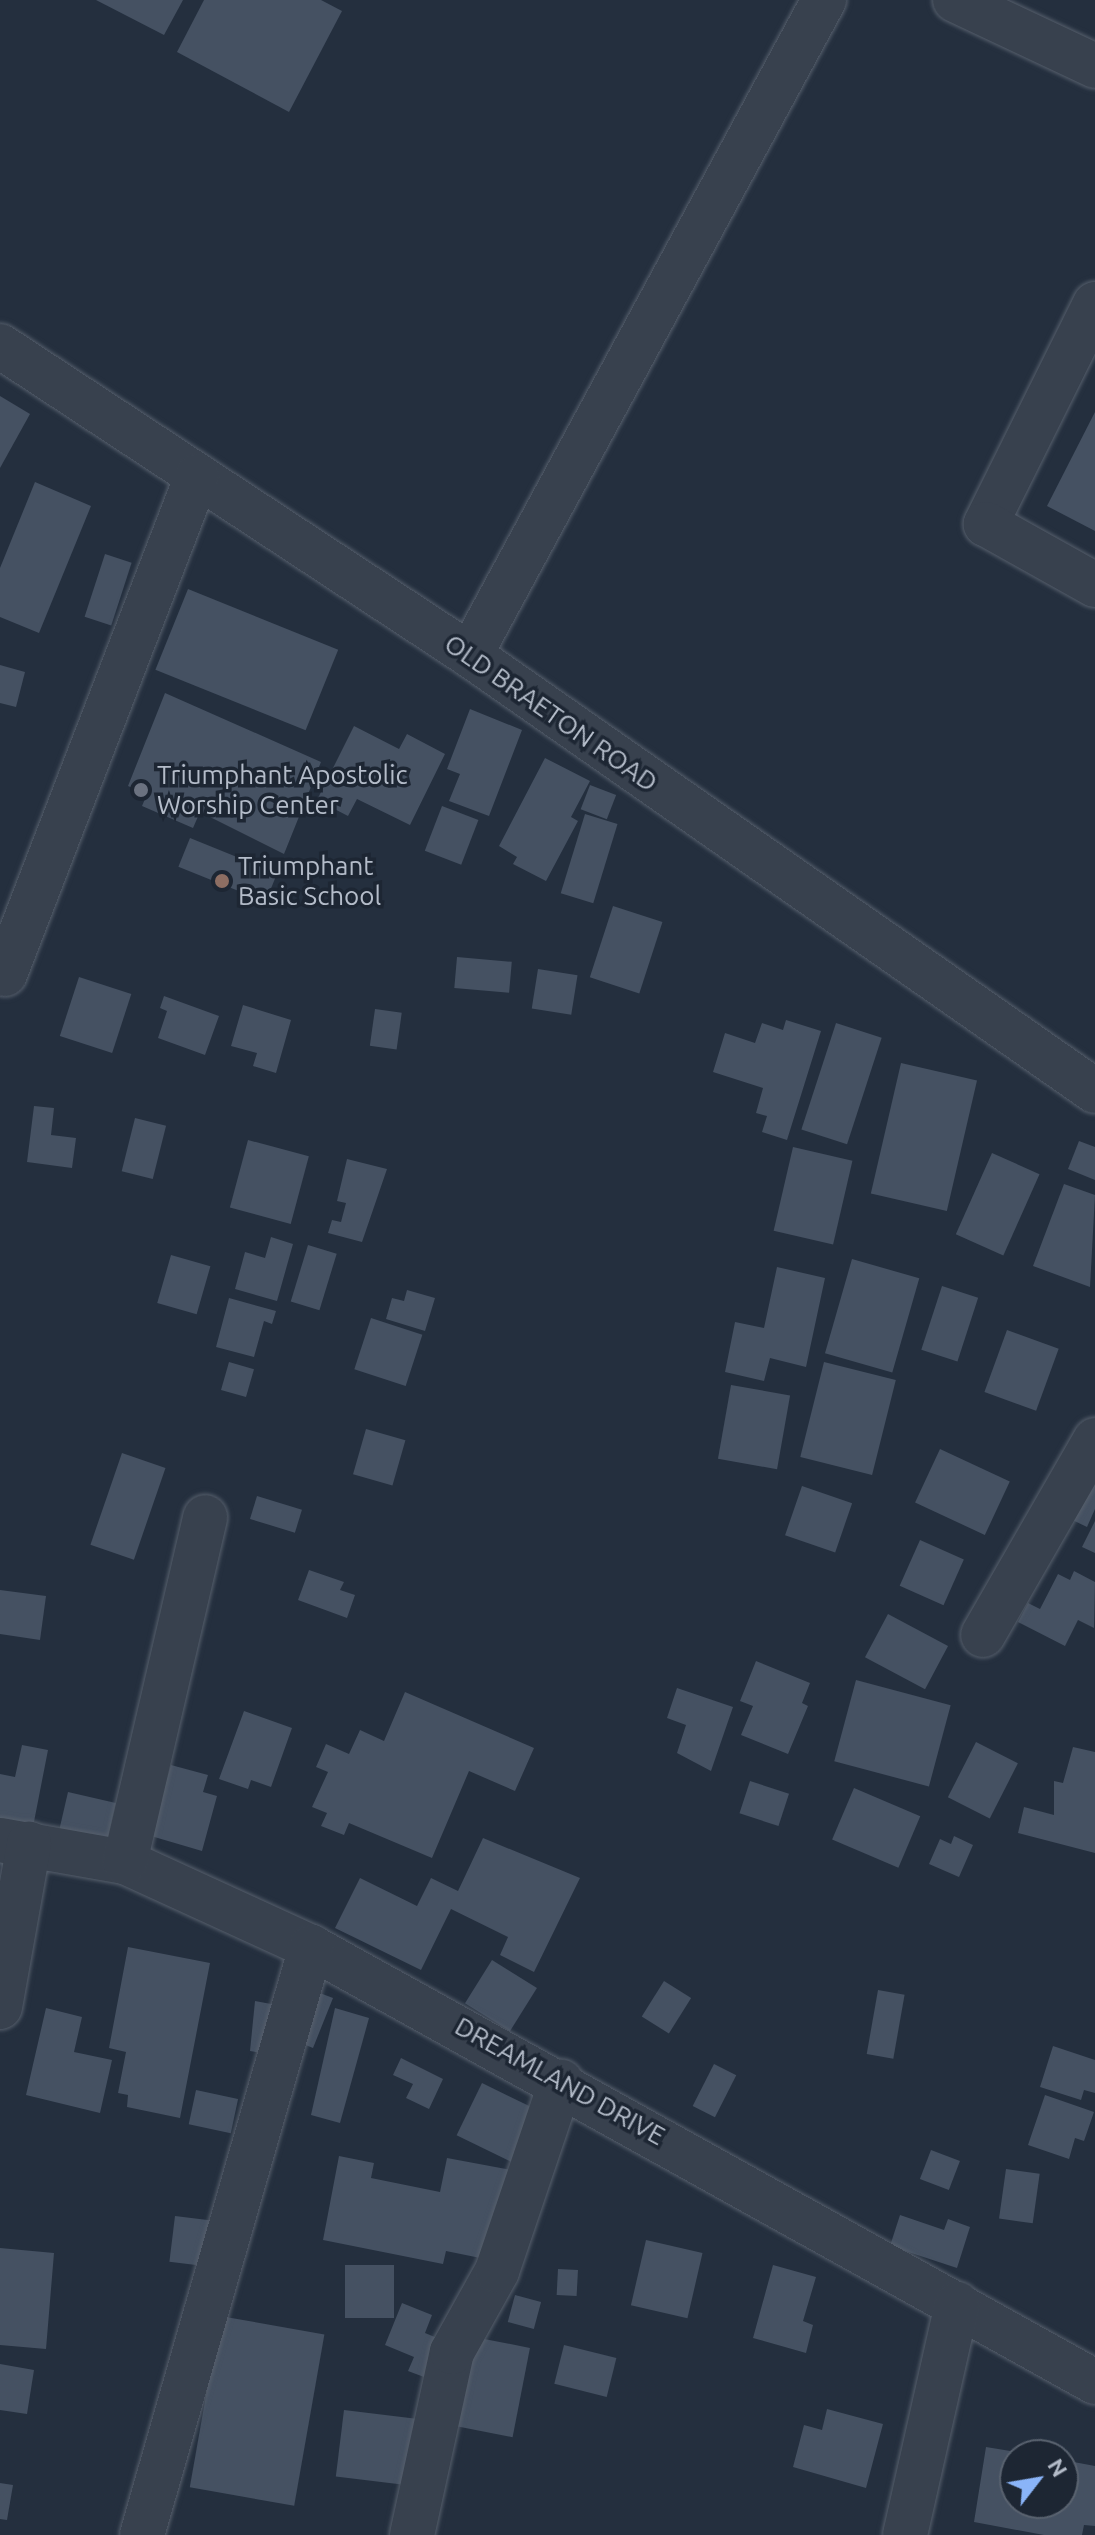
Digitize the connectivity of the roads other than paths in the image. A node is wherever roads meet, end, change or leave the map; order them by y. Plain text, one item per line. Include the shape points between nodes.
1 (824, 0) edge
2 (955, 0) edge
3 (1095, 66) edge
4 (1095, 304) edge
5 (0, 346) edge
6 (197, 476) junction
7 (1095, 585) edge
8 (470, 655) junction
9 (5, 974) dead end
10 (1095, 1091) edge
11 (1095, 1440) edge
12 (205, 1517) dead end
13 (983, 1635) dead end
14 (15, 1842) edge
15 (125, 1862) junction
16 (311, 1947) junction
17 (0, 2007) edge
18 (561, 2082) junction
19 (957, 2304) junction
20 (1095, 2382) edge
21 (142, 2535) edge
22 (412, 2535) edge
23 (905, 2535) edge

1 - 8 street
2 - 3 street
4 - 7 street via 986,524
5 - 6 street, OLD BRAETON ROAD
6 - 8 street, OLD BRAETON ROAD
6 - 9 street
8 - 10 street, OLD BRAETON ROAD
11 - 13 street
12 - 15 street
14 - 15 street, DREAMLAND DRIVE
14 - 17 street
15 - 16 street, DREAMLAND DRIVE
16 - 18 street, DREAMLAND DRIVE
16 - 21 street
18 - 19 street, DREAMLAND DRIVE
18 - 22 street via 497,2271 452,2352
19 - 20 street, DREAMLAND DRIVE
19 - 23 street

